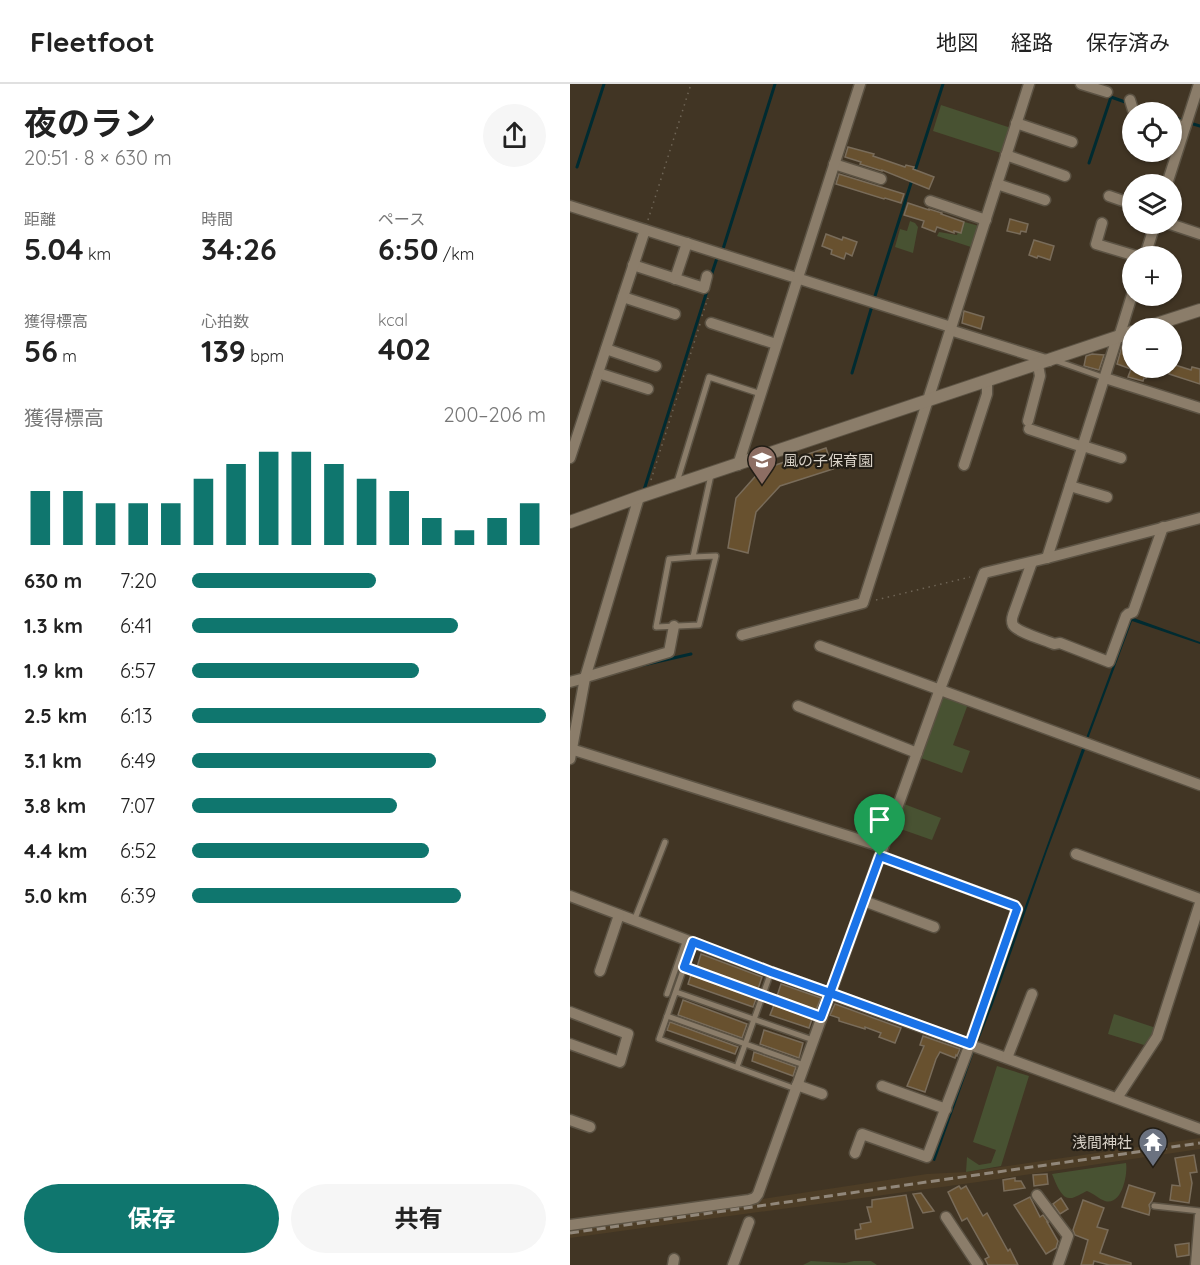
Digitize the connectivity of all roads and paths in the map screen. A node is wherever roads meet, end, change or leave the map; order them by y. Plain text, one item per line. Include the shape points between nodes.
1 (691, 84) edge
2 (860, 84) edge
3 (1029, 84) edge
4 (1081, 84) edge
5 (1199, 88) edge
6 (1107, 92) dead end
7 (1182, 122) edge
8 (1186, 122) junction
9 (1200, 122) edge
10 (1016, 123) junction
11 (1072, 142) dead end
12 (1006, 155) junction
13 (834, 164) junction
14 (1170, 174) edge
15 (1065, 176) dead end
16 (881, 179) dead end
17 (997, 184) junction
18 (1108, 196) dead end
19 (1045, 200) dead end
20 (930, 201) dead end
21 (1122, 201) edge
22 (570, 206) edge
23 (986, 220) junction
24 (1102, 224) dead end
25 (1182, 228) edge
26 (645, 230) junction
27 (1200, 234) edge
28 (687, 243) junction
29 (1122, 252) edge
30 (633, 265) junction
31 (707, 276) dead end
32 (798, 278) junction
33 (675, 279) junction
34 (623, 297) junction
35 (708, 298) dead end
36 (1128, 306) edge
37 (1200, 310) edge
38 (675, 314) dead end
39 (1175, 318) edge
40 (711, 323) dead end
41 (951, 329) junction
42 (1122, 336) edge
43 (1118, 337) junction
44 (776, 345) junction
45 (606, 349) junction
46 (1047, 362) junction
47 (656, 366) dead end
48 (598, 373) junction
49 (1105, 378) junction
50 (987, 381) junction
51 (648, 389) dead end
52 (760, 394) junction
53 (928, 400) junction
54 (1200, 408) edge
55 (1083, 447) junction
56 (1121, 458) dead end
57 (570, 459) edge
58 (738, 465) junction
59 (964, 465) dead end
60 (711, 474) junction
61 (676, 485) junction
62 (1070, 486) junction
63 (643, 496) junction
64 (1107, 497) dead end
65 (1200, 518) edge
66 (570, 522) edge
67 (1163, 527) junction
68 (693, 557) junction
69 (1047, 558) junction
70 (1032, 562) junction
71 (984, 573) junction
72 (863, 603) junction
73 (674, 626) junction
74 (742, 635) dead end
75 (820, 646) dead end
76 (586, 677) junction
77 (570, 682) edge
78 (940, 690) junction
79 (798, 706) dead end
80 (917, 753) junction
81 (571, 754) edge
82 (1200, 785) edge
83 (665, 842) dead end
84 (882, 852) junction
85 (1076, 854) dead end
86 (570, 896) edge
87 (1200, 899) edge
88 (864, 901) junction
89 (1199, 911) edge
90 (619, 915) junction
91 (634, 921) junction
92 (934, 927) dead end
93 (689, 941) junction
94 (684, 967) junction
95 (600, 971) dead end
96 (771, 972) junction
97 (676, 992) junction
98 (830, 993) junction
99 (667, 994) dead end
100 (1032, 994) dead end
101 (763, 996) junction
102 (570, 1012) edge
103 (667, 1016) junction
104 (821, 1017) junction
105 (754, 1019) junction
106 (813, 1040) junction
107 (570, 1044) edge
108 (746, 1044) junction
109 (970, 1044) junction
110 (1007, 1058) junction
111 (804, 1065) junction
112 (737, 1067) junction
113 (882, 1086) dead end
114 (797, 1087) junction
115 (822, 1094) dead end
116 (1117, 1098) junction
117 (946, 1110) junction
118 (570, 1120) edge
119 (590, 1127) dead end
120 (1200, 1129) edge
121 (855, 1153) dead end
122 (1037, 1195) dead end
123 (1154, 1206) dead end
124 (1200, 1211) edge
125 (1200, 1216) edge
126 (946, 1217) dead end
127 (749, 1222) dead end
128 (570, 1225) edge
129 (1196, 1264) edge
130 (732, 1265) edge
131 (978, 1265) edge
132 (1058, 1265) edge

1 - 26 path
2 - 13 street
3 - 10 street
4 - 6 street
5 - 8 street
7 - 8 street
8 - 9 street
8 - 14 street
10 - 11 street
10 - 12 street
12 - 15 street
12 - 17 street
13 - 16 street
13 - 32 street
17 - 19 street
17 - 23 street
18 - 21 street
20 - 23 street
22 - 26 street
23 - 41 street
24 - 29 street via 1096,244
25 - 27 street
26 - 28 street
26 - 30 street
28 - 32 street
28 - 33 street
30 - 33 street
30 - 34 street
31 - 33 street via 704,288
32 - 41 street
32 - 44 street
34 - 38 street
34 - 45 street
35 - 63 path
36 - 43 street
37 - 39 street
40 - 44 street
41 - 46 street
41 - 53 street
42 - 43 street
43 - 46 street
43 - 49 street
44 - 52 street
45 - 47 street
45 - 48 street
46 - 49 lane
46 - 50 street
46 - 55 street via 1028,425
48 - 51 street
48 - 57 street
49 - 54 street
49 - 55 street
50 - 53 street
50 - 59 street via 987,394
52 - 58 street
52 - 61 lane via 709,377
53 - 58 street
53 - 72 street
55 - 56 street
55 - 62 street
58 - 60 street
60 - 61 street
60 - 68 lane
61 - 63 street
62 - 64 street
62 - 69 street
63 - 66 street
63 - 76 street
65 - 67 street
67 - 69 street
67 - 70 street via 1109,662 1013,625
68 - 73 lane via 669,559 656,627
68 - 73 lane via 716,556 699,625
69 - 70 street
70 - 71 street
71 - 72 path
71 - 78 street
72 - 74 street
73 - 76 street via 669,652
75 - 78 street
76 - 77 street
76 - 81 street
78 - 80 street
78 - 82 street
79 - 80 street
80 - 84 street
81 - 84 street
83 - 91 lane
84 - 88 street
84 - 109 street via 1017,909
85 - 87 street
86 - 90 street
88 - 92 street
88 - 98 street
89 - 116 street via 1156,1037
90 - 91 street
90 - 95 street
91 - 93 street
93 - 94 lane
93 - 96 street
93 - 99 lane
94 - 97 lane
94 - 101 lane
96 - 98 street
96 - 101 lane
97 - 103 lane
97 - 105 lane
98 - 104 street
98 - 109 street
100 - 110 street
101 - 104 lane
101 - 105 lane
102 - 107 street via 628,1034 620,1062
103 - 108 lane
103 - 112 lane via 659,1039
104 - 106 street
105 - 106 lane
105 - 108 lane
106 - 111 street
108 - 111 lane
108 - 112 lane
109 - 110 street
109 - 117 street
110 - 116 street
111 - 114 street
112 - 114 lane
113 - 117 street
114 - 115 street
114 - 128 street via 755,1198
116 - 120 street
117 - 121 street via 927,1157 862,1134
118 - 119 street
122 - 132 street via 1068,1236
123 - 124 lane
125 - 129 street
126 - 131 street
127 - 130 street

